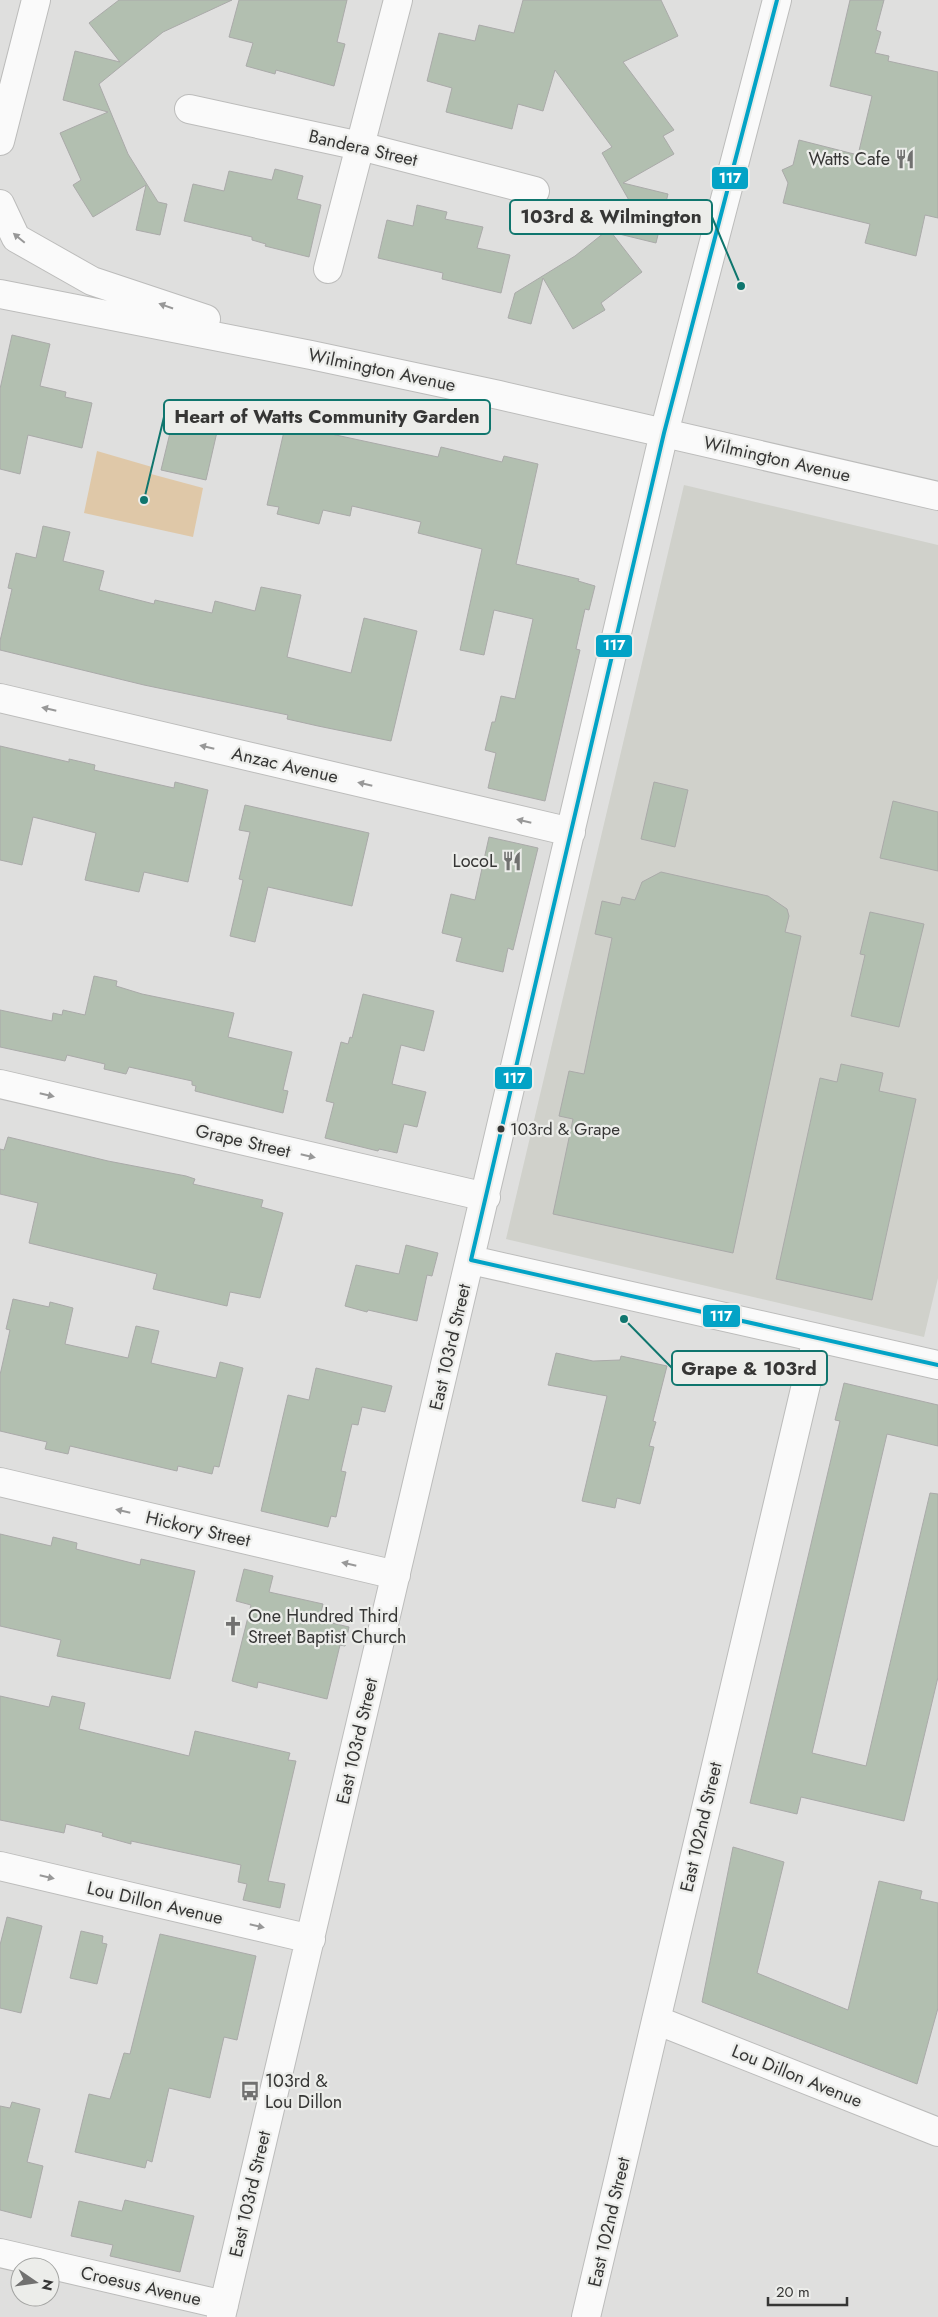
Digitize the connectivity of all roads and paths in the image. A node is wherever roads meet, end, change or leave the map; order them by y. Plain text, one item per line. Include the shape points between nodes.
1 (36, 0) edge
2 (398, 0) edge
3 (777, 0) edge
4 (189, 109) dead end
5 (0, 141) edge
6 (360, 146) junction
7 (535, 191) dead end
8 (0, 204) edge
9 (328, 269) dead end
10 (0, 294) edge
11 (312, 355) junction
12 (664, 433) junction
13 (938, 496) edge
14 (0, 698) edge
15 (571, 832) junction
16 (0, 1084) edge
17 (486, 1197) junction
18 (471, 1260) junction
19 (817, 1338) junction
20 (938, 1365) edge
21 (0, 1482) edge
22 (396, 1575) junction
23 (0, 1866) edge
24 (311, 1939) junction
25 (656, 2020) junction
26 (938, 2132) edge
27 (0, 2253) edge
28 (223, 2311) edge
29 (586, 2317) edge

1 - 5 street
2 - 6 street
3 - 12 street, East 103rd Street
4 - 6 street, Bandera Street
6 - 7 street, Bandera Street
6 - 9 street
11 -> 8 street via 92,281 16,238
10 - 11 street, Wilmington Avenue
11 - 12 street, Wilmington Avenue
12 - 13 street, Wilmington Avenue
12 - 15 street, East 103rd Street
15 -> 14 street, Anzac Avenue
15 - 17 street, East 103rd Street
16 -> 17 street, Grape Street
17 - 18 street, East 103rd Street
18 - 19 street
18 - 22 street, East 103rd Street
19 - 20 street
19 - 25 street, East 102nd Street
22 -> 21 street, Hickory Street
22 - 24 street, East 103rd Street
23 -> 24 street, Lou Dillon Avenue
24 - 28 street, East 103rd Street
25 - 26 street, Lou Dillon Avenue
25 - 29 street, East 102nd Street
27 - 28 street, Croesus Avenue

